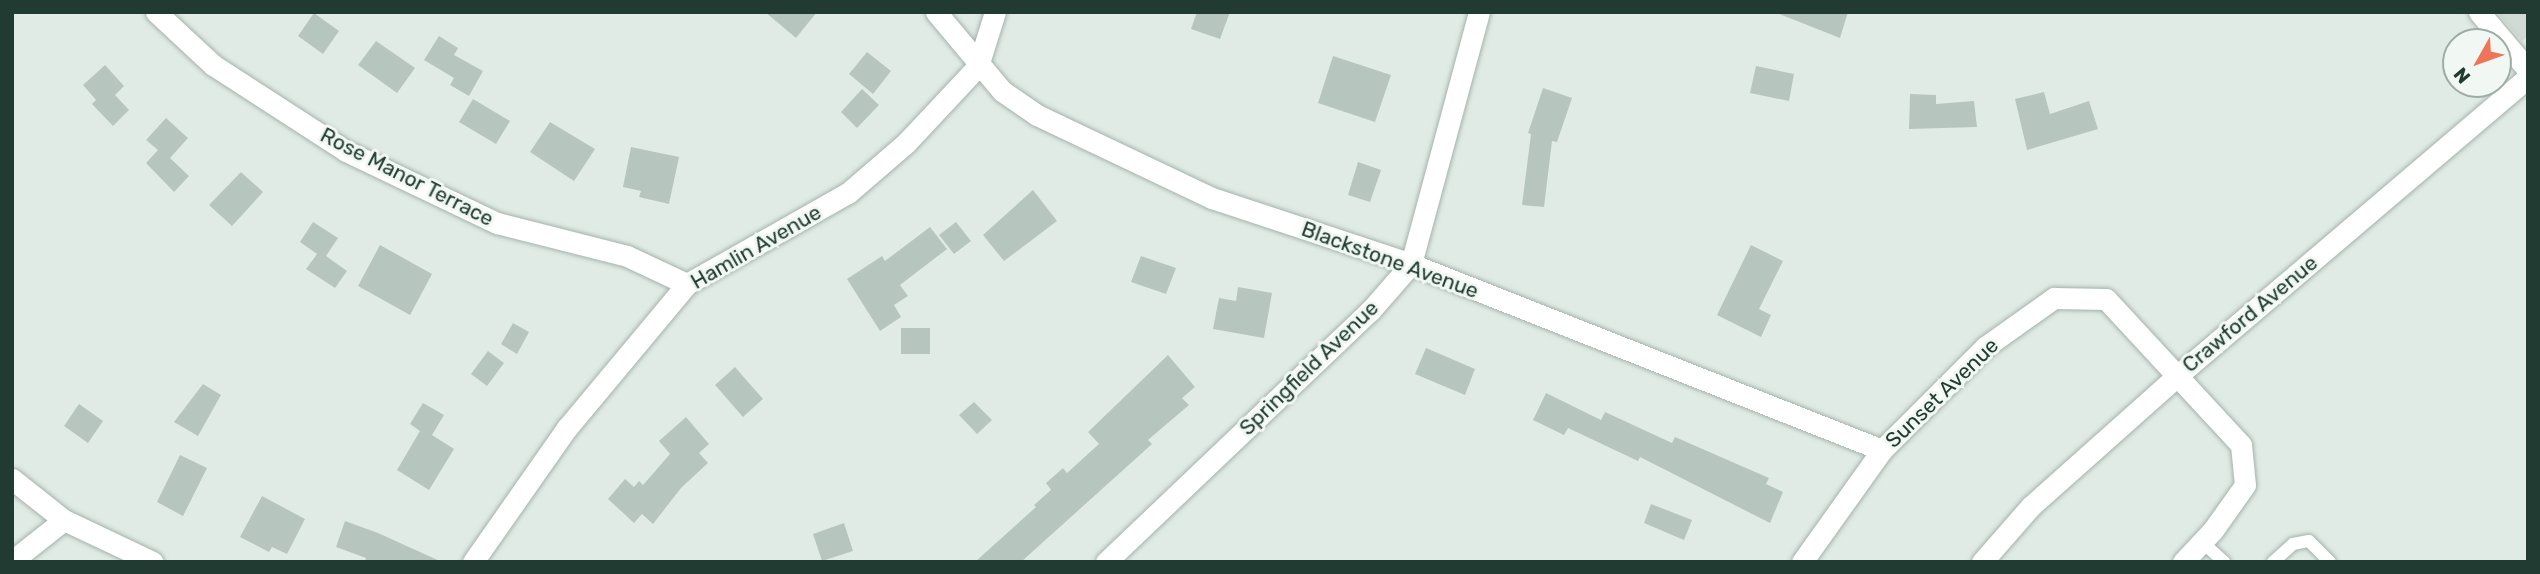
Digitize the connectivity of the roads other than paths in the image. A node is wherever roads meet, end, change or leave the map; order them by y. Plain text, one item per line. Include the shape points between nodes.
1 (156, 12) edge
2 (936, 12) edge
3 (995, 12) edge
4 (1479, 12) edge
5 (2479, 12) edge
6 (978, 66) junction
7 (2528, 70) edge
8 (2528, 78) edge
9 (1411, 264) junction
10 (687, 284) junction
11 (2177, 376) junction
12 (1882, 450) junction
13 (12, 479) edge
14 (64, 520) junction
15 (2202, 542) junction
16 (12, 561) edge
17 (153, 562) edge
18 (472, 562) edge
19 (1106, 562) edge
20 (1802, 562) edge
21 (1982, 562) edge
22 (2183, 562) edge
23 (2224, 562) edge
24 (2273, 562) edge
25 (2330, 562) edge

1 - 10 street, Rose Manor Terrace via 213,65 346,151 497,223 627,256
2 - 6 street, Blackstone Avenue
3 - 6 street, Hamlin Avenue
4 - 9 street, Springfield Avenue
5 - 7 street
6 - 9 street, Blackstone Avenue via 1002,91 1037,115 1212,198
6 - 10 street, Hamlin Avenue via 906,143 848,193
8 - 11 street, Crawford Avenue
9 - 12 street, Blackstone Avenue
9 - 19 street, Springfield Avenue via 1370,311
10 - 18 street, Hamlin Avenue via 567,428
11 - 12 street, Sunset Avenue via 2106,299 2054,299 1985,347
11 - 15 street, Sunset Avenue via 2241,445 2245,485
11 - 21 street, Crawford Avenue via 2031,506
12 - 20 street, Sunset Avenue
13 - 14 street
14 - 16 street
14 - 17 street
15 - 22 street, Sunset Avenue
15 - 23 lane
24 - 25 lane via 2293,544 2309,541

